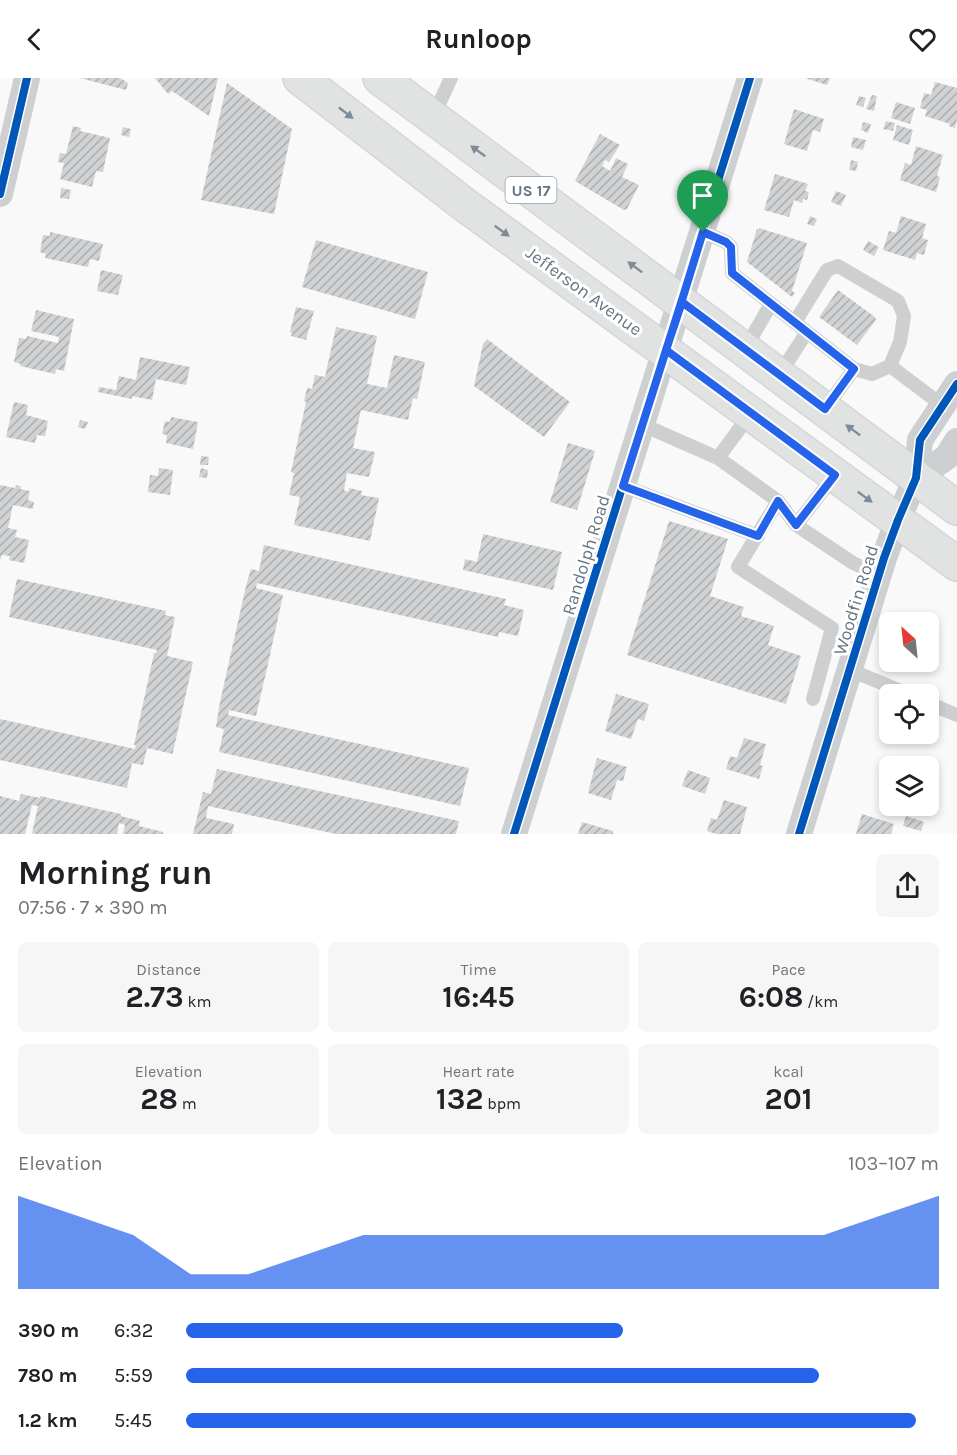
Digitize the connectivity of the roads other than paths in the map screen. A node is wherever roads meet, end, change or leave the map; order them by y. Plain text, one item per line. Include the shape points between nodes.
1 (27, 78) edge
2 (300, 78) edge
3 (451, 78) edge
4 (750, 78) edge
5 (389, 81) edge
6 (433, 117) junction
7 (0, 194) edge
8 (703, 232) junction
9 (682, 302) junction
10 (771, 304) junction
11 (795, 322) junction
12 (807, 332) junction
13 (745, 349) junction
14 (666, 350) junction
15 (890, 366) junction
16 (854, 369) junction
17 (779, 375) junction
18 (950, 394) edge
19 (825, 409) junction
20 (751, 413) junction
21 (643, 425) junction
22 (957, 441) edge
23 (718, 458) junction
24 (835, 475) junction
25 (916, 478) junction
26 (623, 486) junction
27 (778, 501) junction
28 (957, 508) edge
29 (898, 520) junction
30 (796, 525) junction
31 (758, 536) junction
32 (957, 564) edge
33 (879, 575) junction
34 (845, 634) junction
35 (850, 670) junction
36 (884, 684) edge
37 (813, 699) dead end
38 (939, 708) edge
39 (957, 715) edge
40 (514, 834) edge
41 (799, 834) edge

1 - 7 street
2 -> 14 main road, Jefferson Avenue / US 17 via 465,205
3 - 6 lane
4 - 8 street, Randolph Road
5 - 6 main road, US 17
9 -> 6 main road, US 17
8 - 9 street, Randolph Road
8 - 10 lane via 731,247 732,273
9 - 13 main road, US 17
9 - 14 street, Randolph Road
10 - 11 lane
10 - 13 lane
11 - 12 lane
11 - 15 lane via 827,270 838,266 898,301 904,316 900,342
12 - 16 lane
12 - 17 lane
13 - 17 main road, US 17
14 - 20 main road, Jefferson Avenue / US 17
14 - 21 street, Randolph Road
15 - 16 lane via 872,374
15 - 18 lane
16 - 19 lane
17 - 19 main road, US 17
18 - 25 street, Woodfin Road via 920,440
25 -> 19 main road, US 17
20 - 23 lane
20 - 24 main road, Jefferson Avenue / US 17
21 - 23 lane
21 - 26 street, Randolph Road
22 - 25 street via 947,457
23 - 27 lane
24 -> 29 main road, Jefferson Avenue / US 17
24 - 30 lane
25 - 28 main road, US 17
25 - 29 street, Woodfin Road
26 - 31 lane
26 - 40 street, Randolph Road
27 - 30 lane
27 - 31 lane
29 - 32 main road, Jefferson Avenue / US 17
29 - 33 street, Woodfin Road
30 - 33 lane via 853,563
31 - 34 lane via 738,567
33 - 34 street, Woodfin Road
34 - 35 street, Woodfin Road
34 - 37 lane
35 - 36 lane
35 - 41 street, Woodfin Road
38 - 39 lane

